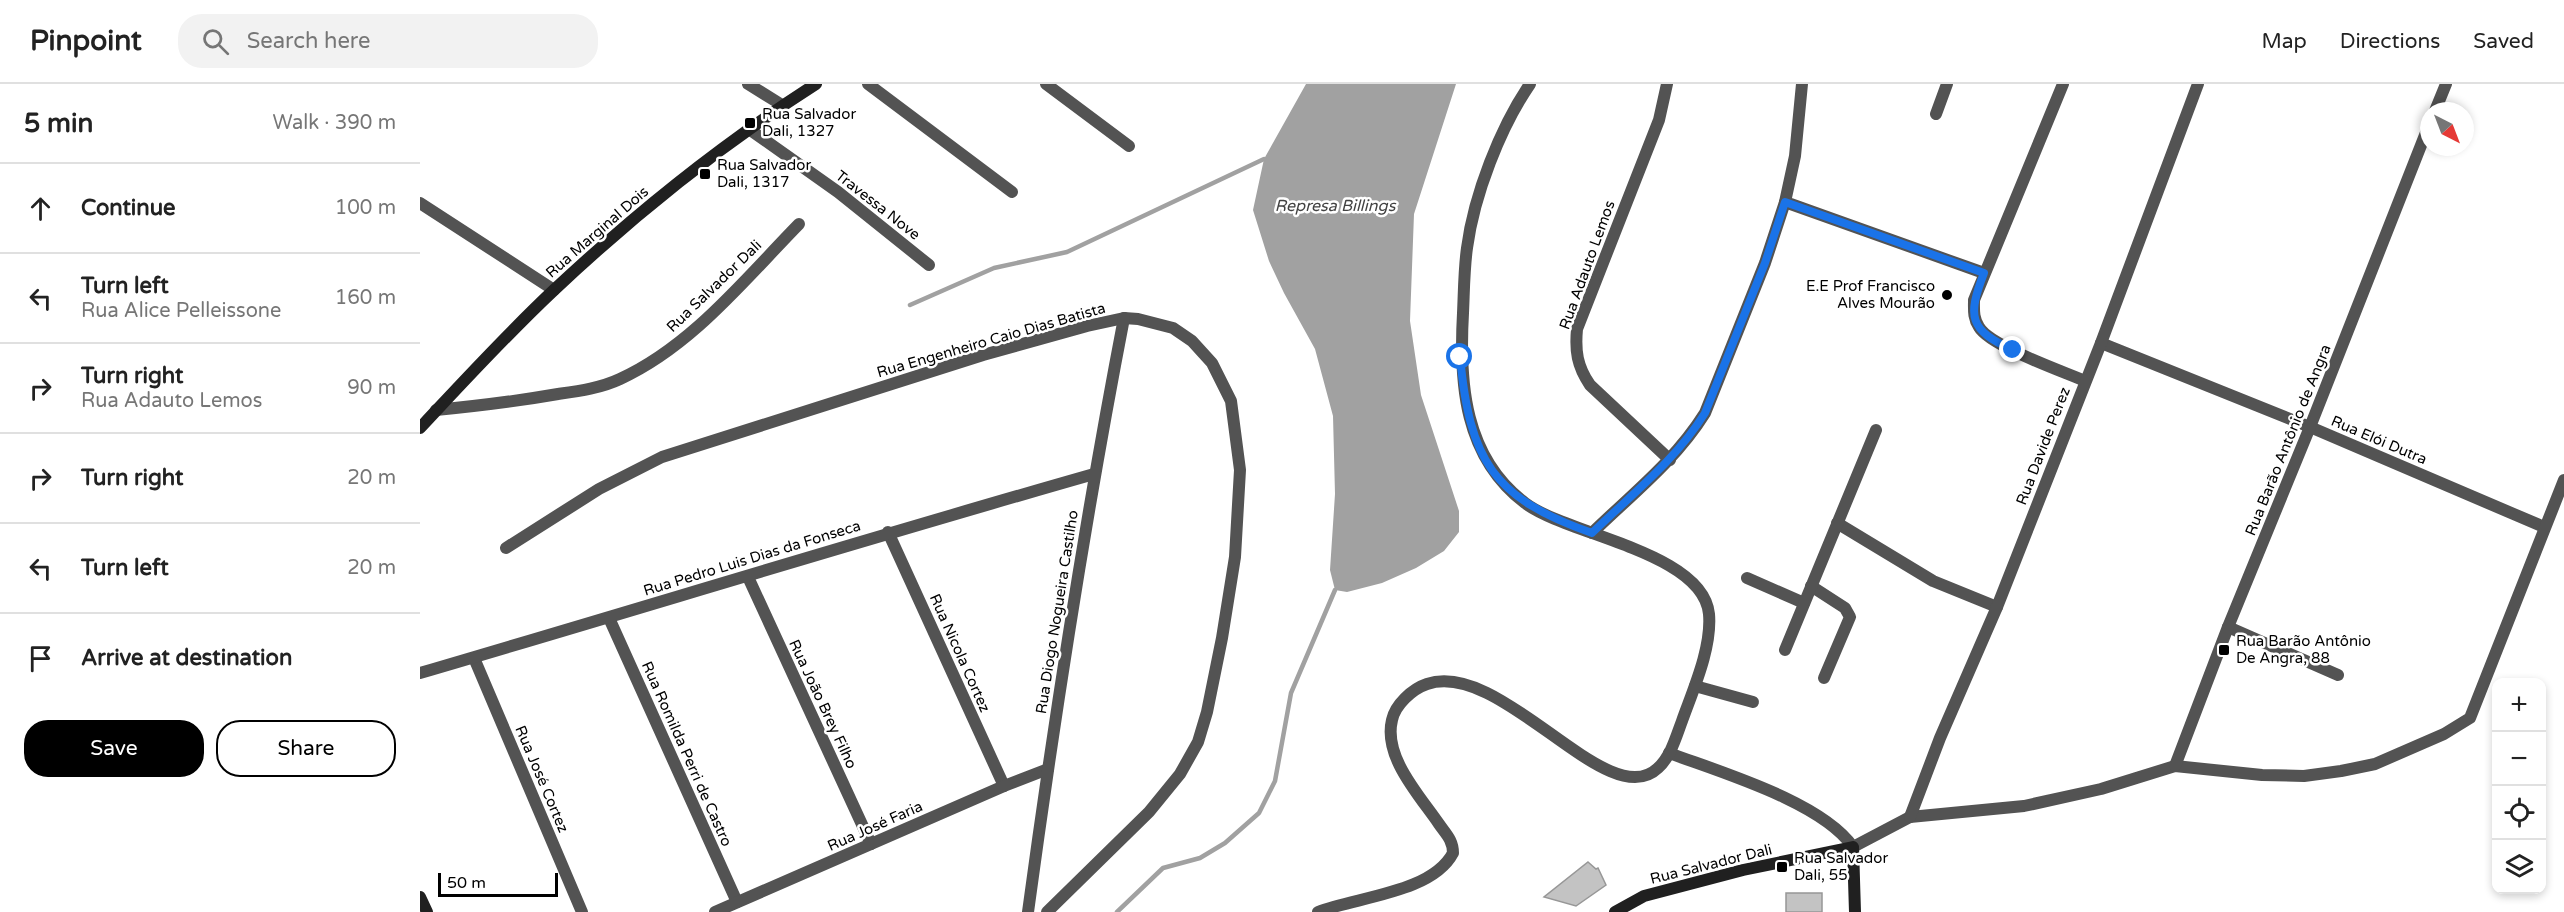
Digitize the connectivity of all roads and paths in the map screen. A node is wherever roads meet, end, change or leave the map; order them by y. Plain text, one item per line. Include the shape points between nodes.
1 (748, 84) edge
2 (816, 84) edge
3 (868, 84) edge
4 (1046, 84) edge
5 (1530, 84) edge
6 (1667, 84) edge
7 (1802, 84) edge
8 (1947, 84) edge
9 (2063, 84) edge
10 (2198, 84) edge
11 (2446, 84) edge
12 (2439, 102) edge
13 (782, 105) junction
14 (1936, 114) dead end
15 (749, 129) junction
16 (1129, 146) dead end
17 (2420, 148) edge
18 (1012, 192) dead end
19 (1785, 202) junction
20 (422, 209) edge
21 (799, 224) dead end
22 (929, 265) dead end
23 (1984, 273) junction
24 (554, 290) junction
25 (1124, 318) junction
26 (2101, 343) junction
27 (2085, 381) junction
28 (436, 410) junction
29 (2310, 427) junction
30 (420, 428) edge
31 (1876, 429) dead end
32 (1670, 460) junction
33 (1094, 474) junction
34 (2564, 480) edge
35 (1838, 523) junction
36 (2544, 527) junction
37 (888, 532) junction
38 (1592, 533) junction
39 (506, 549) dead end
40 (748, 577) junction
41 (1747, 578) dead end
42 (1811, 586) junction
43 (1804, 603) junction
44 (1997, 608) junction
45 (609, 618) junction
46 (2228, 627) junction
47 (1785, 650) dead end
48 (474, 658) junction
49 (420, 674) edge
50 (2338, 675) dead end
51 (1824, 678) dead end
52 (1695, 686) junction
53 (1753, 702) dead end
54 (1669, 753) junction
55 (2175, 766) junction
56 (1048, 769) junction
57 (1004, 786) junction
58 (1910, 817) junction
59 (871, 844) junction
60 (1853, 847) junction
61 (420, 897) edge
62 (737, 902) junction
63 (427, 912) edge
64 (582, 912) edge
65 (715, 912) edge
66 (1028, 912) edge
67 (1047, 912) edge
68 (1318, 912) edge
69 (1615, 912) edge
70 (1855, 912) edge

1 - 13 street
2 - 13 street, Rua Marginal Dois
3 - 18 street
4 - 16 street
5 - 38 street via 1487,169 1467,246 1460,357 1464,398 1484,459 1501,481 1526,504
6 - 32 street, Rua Adauto Lemos via 1659,120 1577,329 1575,351 1580,370 1590,385
7 - 19 street via 1795,156
8 - 14 street
9 - 23 street
10 - 26 street, Rua Davide Perez
11 - 12 street
13 - 15 street, Rua Marginal Dois
15 - 22 street, Travessa Nove via 838,192
15 - 24 street, Rua Marginal Dois via 668,190
17 - 29 street, Rua Barão Antônio de Angra
19 - 23 street
19 - 32 street via 1705,413
20 - 24 street
21 - 28 street, Rua Salvador Dali via 684,338 620,379 572,392
23 - 27 street via 1974,300 1974,316 1980,329 1995,341
24 - 28 street, Rua Marginal Dois
25 - 33 street, Rua Diogo Nogueira Castilho
25 - 39 street, Rua Engenheiro Caio Dias Batista via 983,355 662,457 599,489
25 - 67 street, Rua Engenheiro Caio Dias Batista via 1173,328 1192,342 1212,363 1231,401 1240,471 1235,557 1222,638 1198,742 1180,774 1149,812
26 - 27 street, Rua Davide Perez
26 - 29 street, Rua Elói Dutra
27 - 44 street, Rua Davide Perez
28 - 30 street, Rua Marginal Dois
29 - 36 street, Rua Elói Dutra
29 - 46 street, Rua Barão Antônio de Angra
31 - 35 street
32 - 38 street
33 - 37 street, Rua Pedro Luis Dias da Fonseca
33 - 56 street, Rua Diogo Nogueira Castilho
34 - 36 street
35 - 42 street
35 - 44 street via 1933,581
36 - 55 street via 2473,712 2465,723 2375,764 2342,771 2304,776
37 - 40 street, Rua Pedro Luis Dias da Fonseca
37 - 57 street, Rua Nicola Cortez
38 - 52 street via 1665,562 1702,594 1709,611 1708,628
40 - 45 street, Rua Pedro Luis Dias da Fonseca
40 - 59 street, Rua João Brey Filho
41 - 43 street
42 - 43 street
42 - 51 street via 1845,608 1850,617
43 - 47 street
44 - 58 street, Rua Davide Perez
45 - 48 street, Rua Pedro Luis Dias da Fonseca
45 - 62 street, Rua Romilda Perri de Castro
46 - 50 street
46 - 55 street, Rua Barão Antônio de Angra
48 - 49 street, Rua Pedro Luis Dias da Fonseca
48 - 64 street, Rua José Cortez
52 - 53 street
52 - 54 street
54 - 60 street via 1761,788 1824,818
54 - 68 street via 1649,774 1635,779 1619,775 1589,760 1484,690 1461,681 1439,680 1420,686 1404,699 1392,717 1390,736 1415,790 1452,840 1453,852 1441,868 1426,878
55 - 58 street via 2102,789 2024,806
56 - 57 street, Rua José Faria
56 - 66 street, Rua Diogo Nogueira Castilho
57 - 59 street, Rua José Faria
58 - 60 street
59 - 62 street, Rua José Faria
60 - 69 street, Rua Salvador Dali via 1644,896
60 - 70 street
61 - 63 street
62 - 65 street, Rua José Faria

